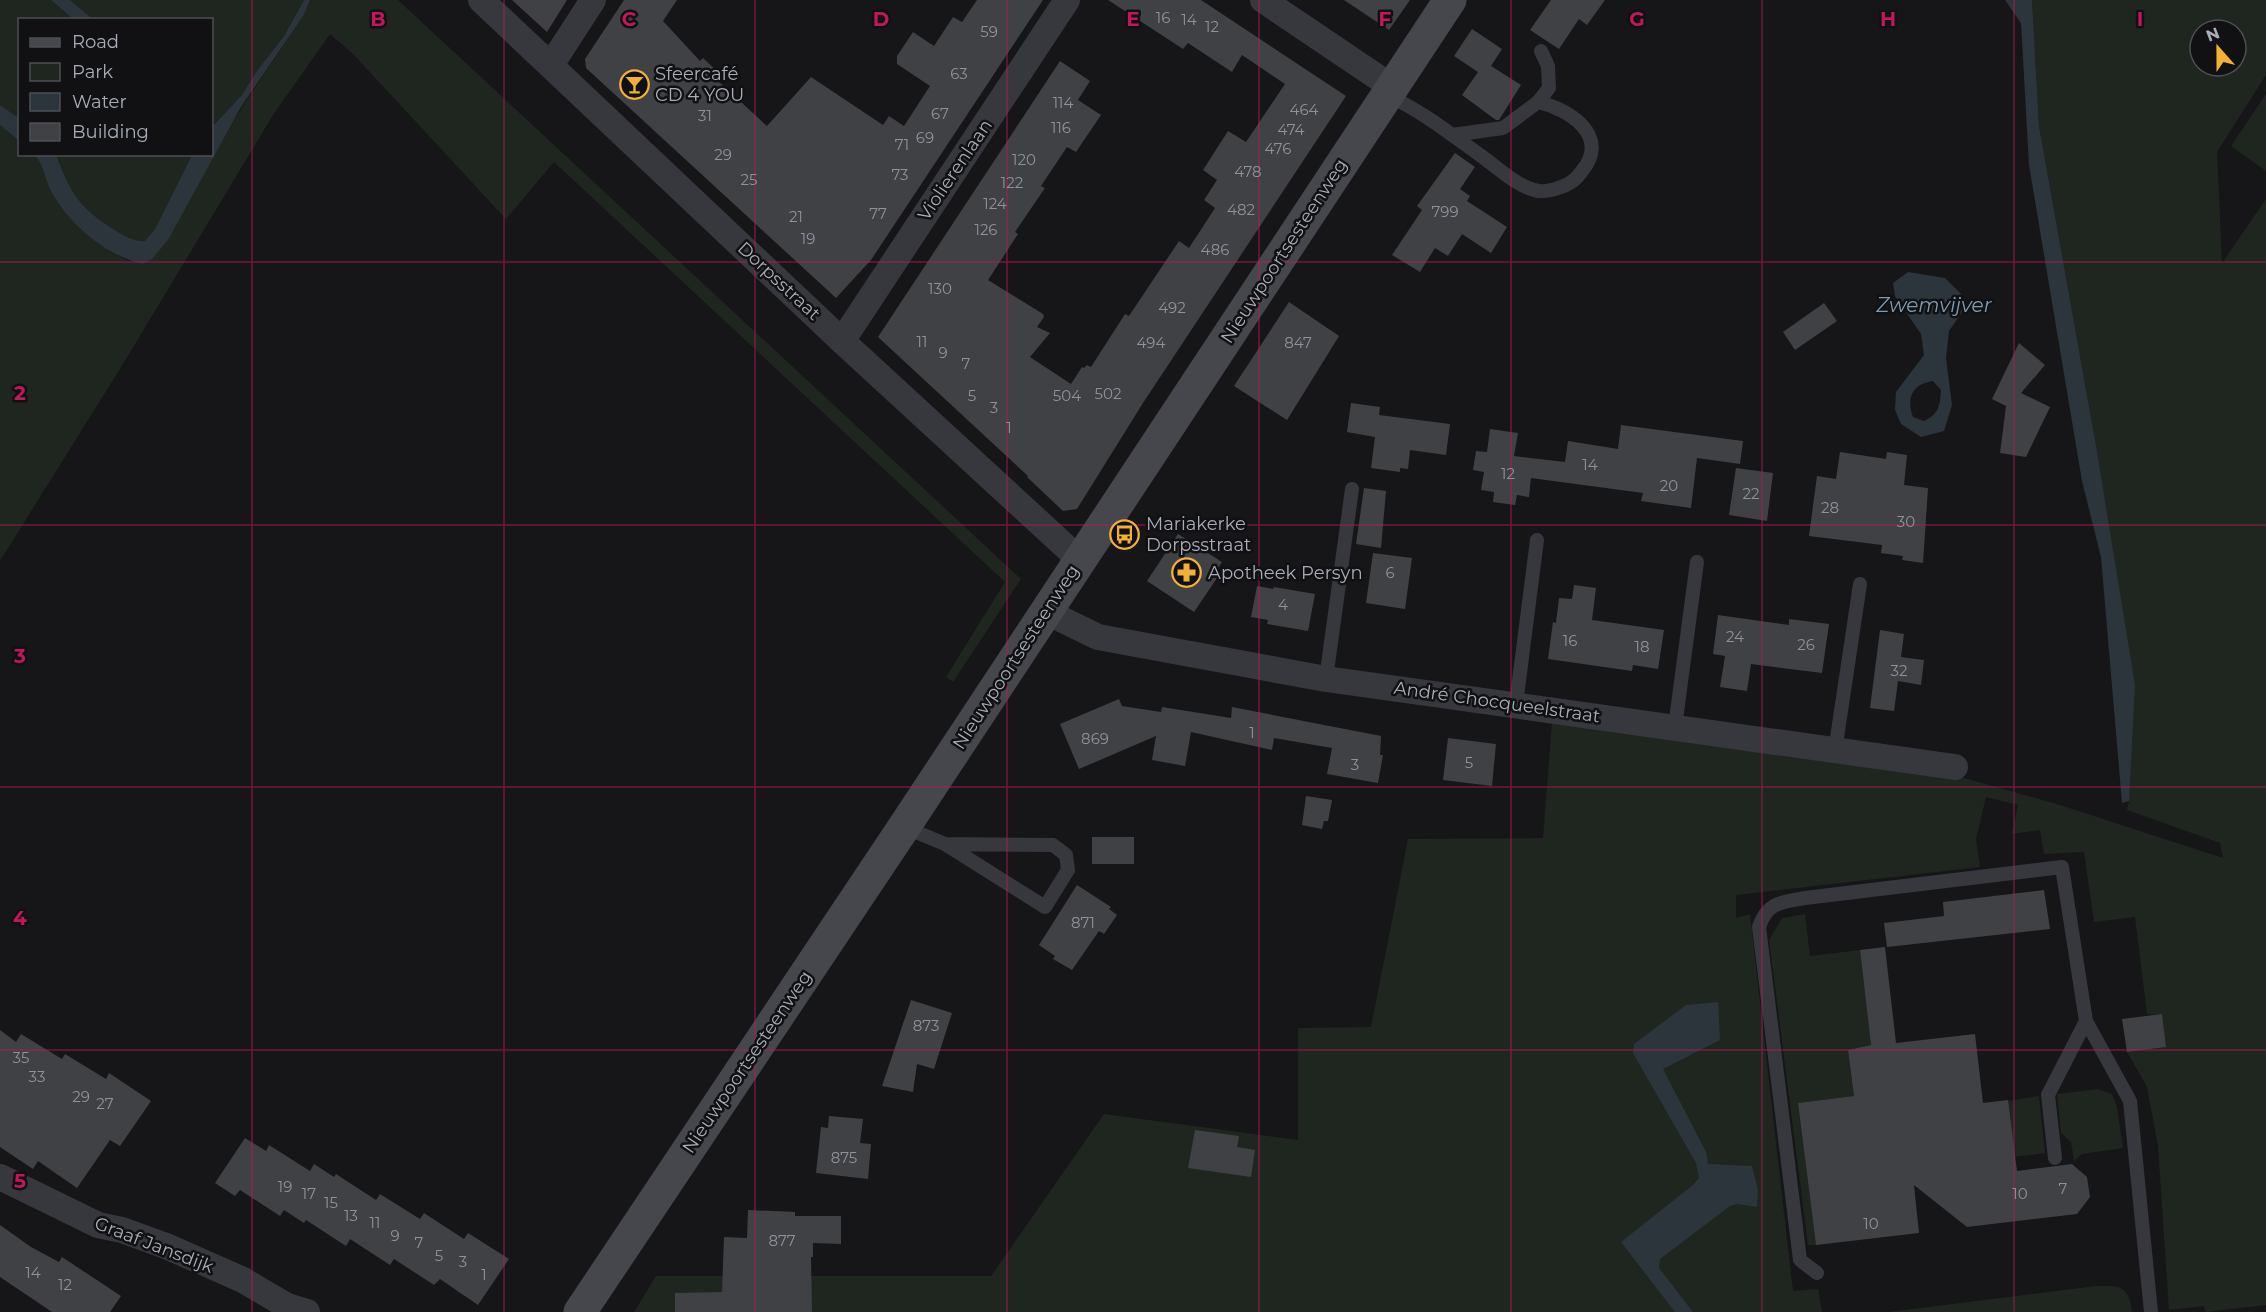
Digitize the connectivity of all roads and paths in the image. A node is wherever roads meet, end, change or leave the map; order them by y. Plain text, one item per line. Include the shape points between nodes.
1 (481, 0) edge
2 (593, 0) edge
3 (1067, 0) edge
4 (1263, 0) edge
5 (1450, 0) edge
6 (1541, 51) dead end
7 (550, 65) junction
8 (1390, 91) junction
9 (1538, 102) junction
10 (1452, 135) junction
11 (842, 341) junction
12 (1352, 489) dead end
13 (1537, 540) dead end
14 (1080, 560) junction
15 (1697, 562) dead end
16 (1860, 584) dead end
17 (1048, 609) junction
18 (1326, 678) junction
19 (1516, 704) junction
20 (1675, 727) junction
21 (1835, 751) junction
22 (1955, 767) dead end
23 (904, 827) junction
24 (945, 844) junction
25 (2086, 1021) junction
26 (2055, 1158) dead end
27 (0, 1177) edge
28 (1817, 1273) dead end
29 (292, 1310) edge
30 (580, 1312) edge
31 (2151, 1312) edge

1 - 7 street, Dorpsstraat
2 - 7 street
3 - 11 street, Violierenlaan
4 - 8 street
5 - 8 main road, Nieuwpoortsesteenweg
6 - 9 lane via 1548,66 1549,88
7 - 11 street, Dorpsstraat
8 - 10 lane
8 - 14 main road, Nieuwpoortsesteenweg
9 - 10 lane via 1503,128
9 - 10 lane via 1572,115 1587,130 1592,147 1588,164 1572,183 1552,190 1535,190 1508,176
11 - 14 street, Dorpsstraat
12 - 18 lane
13 - 19 lane
14 - 17 main road, Nieuwpoortsesteenweg
15 - 20 lane
16 - 21 lane
17 - 18 street, André Chocqueelstraat via 1098,638
17 - 23 main road, Nieuwpoortsesteenweg
18 - 19 street, André Chocqueelstraat
19 - 20 street, André Chocqueelstraat
20 - 21 street, André Chocqueelstraat
21 - 22 street, André Chocqueelstraat
23 - 24 lane
23 - 30 main road, Nieuwpoortsesteenweg
24 - 24 lane via 1045,907 1068,870 1066,855 1053,845
25 - 26 lane via 2048,1095
25 - 28 lane via 2062,867 1805,898 1780,903 1763,914 1759,927 1800,1260
25 - 31 lane via 2130,1101
27 - 29 street, Graaf Jansdijk via 99,1225 166,1246 243,1280

